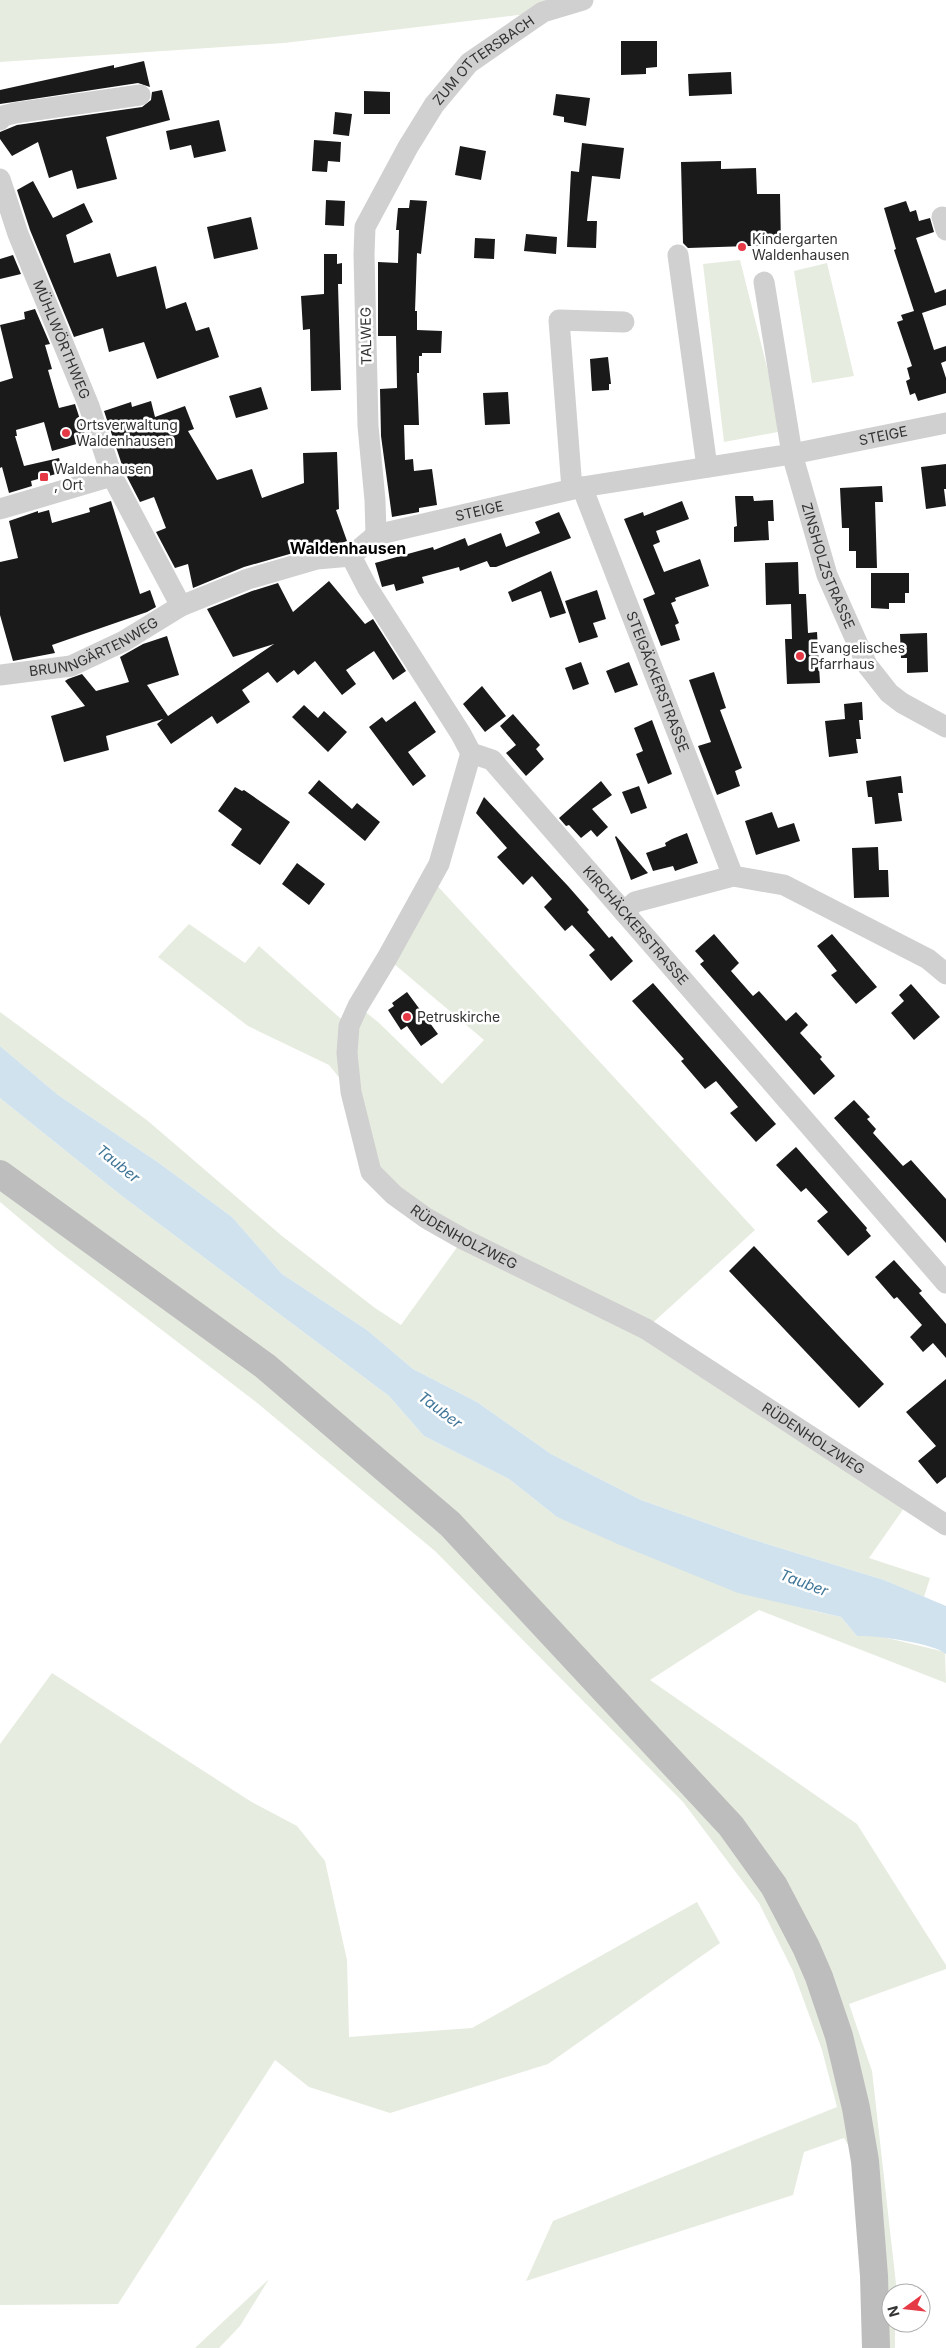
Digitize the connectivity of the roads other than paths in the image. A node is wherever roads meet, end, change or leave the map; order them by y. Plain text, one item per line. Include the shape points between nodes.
1 (583, 0) edge
2 (140, 95) dead end
3 (0, 120) edge
4 (408, 147) joint
5 (0, 179) edge
6 (678, 255) dead end
7 (764, 282) dead end
8 (624, 322) dead end
9 (946, 423) edge
10 (792, 454) junction
11 (707, 467) junction
12 (112, 476) junction
13 (577, 488) junction
14 (0, 509) edge
15 (376, 535) junction
16 (351, 556) junction
17 (181, 606) junction
18 (0, 675) edge
19 (946, 727) edge
20 (471, 753) junction
21 (732, 876) junction
22 (624, 912) junction
23 (946, 974) edge
24 (0, 1174) edge
25 (946, 1283) edge
26 (946, 1525) edge
27 (876, 2348) edge

1 - 4 street, ZUM OTTERSBACH via 543,12 469,63 434,104
2 - 3 street via 15,113
4 - 15 street, TALWEG via 365,228 368,426
5 - 12 street, MÜHLWÖRTHWEG via 18,234 88,406
6 - 11 street
7 - 10 street
8 - 13 street, STEIGÄCKERSTRASSE via 559,320
9 - 10 street, STEIGE
10 - 11 street, STEIGE
10 - 19 street, ZINSHOLZSTRASSE via 827,575 867,664 889,693
11 - 13 street, STEIGE
12 - 14 street
12 - 17 street, MÜHLWÖRTHWEG
13 - 15 street, STEIGE
13 - 21 street, STEIGÄCKERSTRASSE
15 - 16 street, STEIGE
16 - 17 street via 317,559 248,579
16 - 20 street
17 - 18 street, BRUNNGÄRTENWEG via 124,640 71,666
20 - 22 street, KIRCHÄCKERSTRASSE via 492,760
20 - 26 street, RÜDENHOLZWEG via 440,864 349,1026 347,1053 351,1092 371,1172 394,1195 426,1218 646,1329
21 - 22 street via 635,902
21 - 23 street via 784,885 928,959
22 - 25 street, KIRCHÄCKERSTRASSE
24 - 27 main road via 265,1366 450,1524 732,1826 774,1886 806,1947 820,1977 838,2036 865,2161

